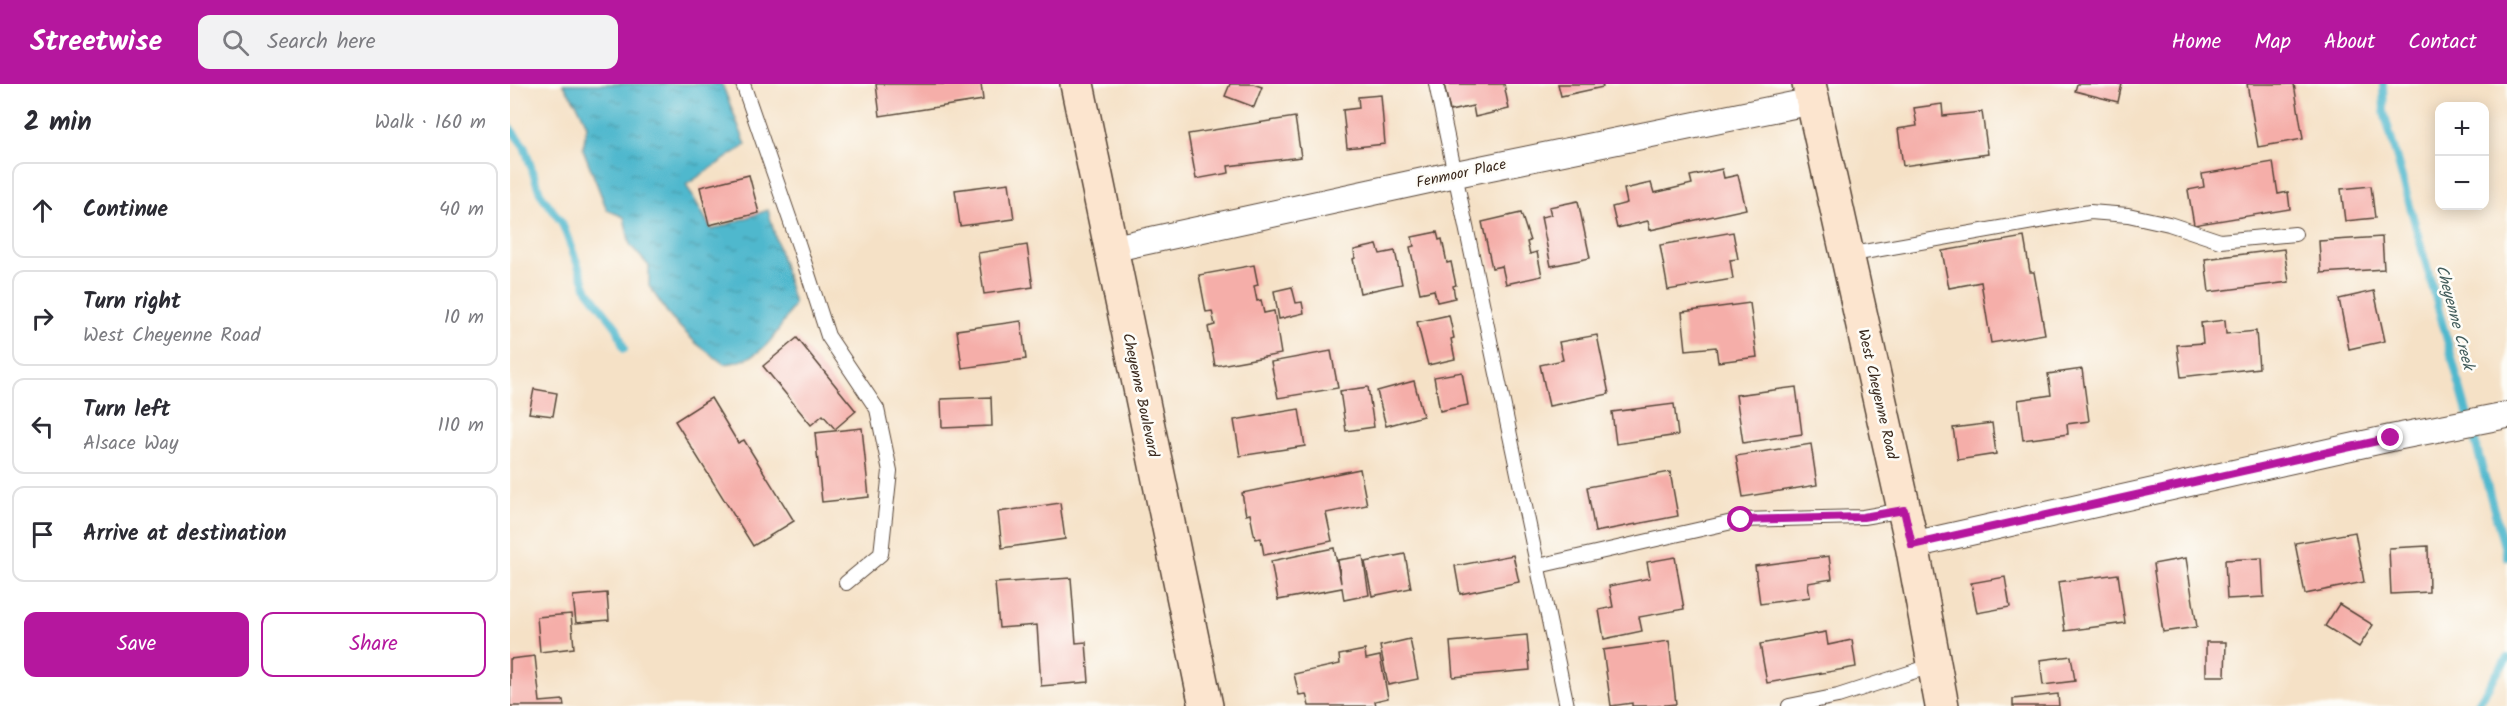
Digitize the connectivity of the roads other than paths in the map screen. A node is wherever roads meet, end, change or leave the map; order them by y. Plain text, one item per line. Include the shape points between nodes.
1 (743, 84) edge
2 (1077, 84) edge
3 (1436, 84) edge
4 (1811, 93) edge
5 (1456, 174) junction
6 (2295, 234) dead end
7 (1110, 249) junction
8 (1847, 255) junction
9 (2507, 415) edge
10 (1904, 510) junction
11 (1912, 545) junction
12 (1538, 566) junction
13 (846, 584) dead end
14 (1934, 665) junction
15 (1206, 706) edge
16 (1567, 706) edge
17 (1789, 706) edge
18 (1942, 706) edge

1 - 13 lane via 828,336 877,409 891,471 881,554
2 - 7 main road, Cheyenne Boulevard
3 - 5 lane
4 - 5 street, Fenmoor Place
4 - 8 main road, West Cheyenne Road
5 - 7 street, Fenmoor Place
5 - 12 lane
6 - 8 lane via 2220,241 2169,224 2090,212
7 - 15 main road, Cheyenne Boulevard
8 - 10 main road, West Cheyenne Road
9 - 11 street
10 - 11 main road, West Cheyenne Road
10 - 12 lane via 1863,517 1741,520
11 - 14 main road, West Cheyenne Road
12 - 16 lane
14 - 17 lane via 1838,696
14 - 18 main road, West Cheyenne Road

